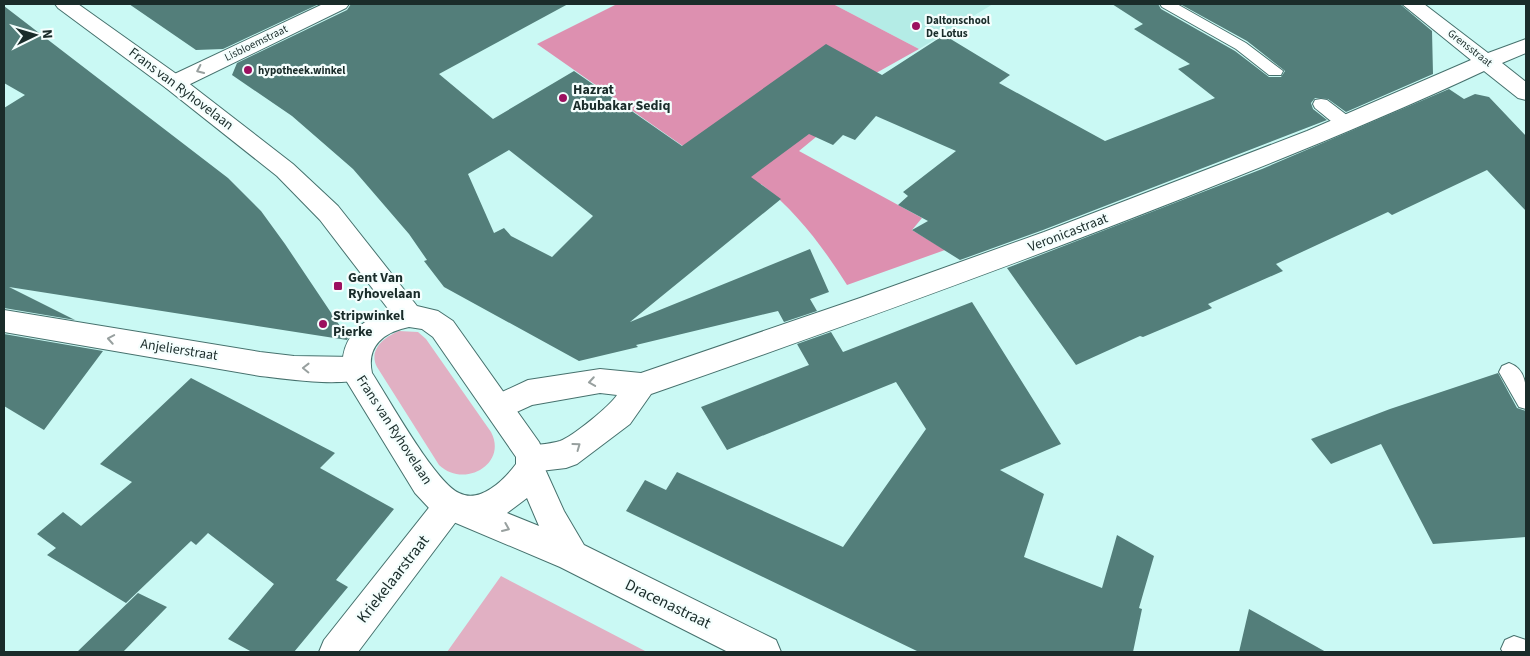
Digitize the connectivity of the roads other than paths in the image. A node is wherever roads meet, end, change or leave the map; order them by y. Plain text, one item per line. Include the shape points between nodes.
1 (66, 4) edge
2 (339, 4) edge
3 (1167, 4) edge
4 (1412, 4) edge
5 (1526, 46) edge
6 (1487, 61) junction
7 (1275, 71) dead end
8 (174, 83) junction
9 (1526, 93) edge
10 (1321, 104) dead end
11 (1346, 123) junction
12 (409, 316) junction
13 (4, 321) edge
14 (355, 369) junction
15 (1508, 372) dead end
16 (641, 385) junction
17 (1526, 400) edge
18 (498, 407) junction
19 (531, 464) junction
20 (455, 507) junction
21 (572, 556) junction
22 (336, 652) edge
23 (764, 652) edge

1 - 8 street, Frans van Ryhovelaan
2 -> 8 street, Lisbloemstraat
3 - 7 lane via 1241,46
4 - 6 street, Grensstraat
5 - 6 street, Veronicastraat
6 - 9 street, Grensstraat
6 - 11 street, Veronicastraat
8 - 12 street, Frans van Ryhovelaan via 285,170 329,213
10 - 11 lane
11 - 16 street, Veronicastraat via 1053,239
12 - 14 street, Frans van Ryhovelaan via 387,321 368,334 357,351
12 - 18 street, Frans van Ryhovelaan via 428,319 443,329
14 -> 13 street, Anjelierstraat via 260,364
14 - 20 street, Frans van Ryhovelaan via 422,478 438,497
15 - 17 lane
16 -> 18 street, Veronicastraat via 600,381 528,393
19 -> 16 street via 566,454 620,415
18 - 19 street, Frans van Ryhovelaan via 510,422
19 - 20 street via 509,495 498,502 474,509
19 - 21 street via 553,522
20 -> 21 street, Dracenastraat
20 - 22 street, Kriekelaarstraat
21 - 23 street, Dracenastraat

